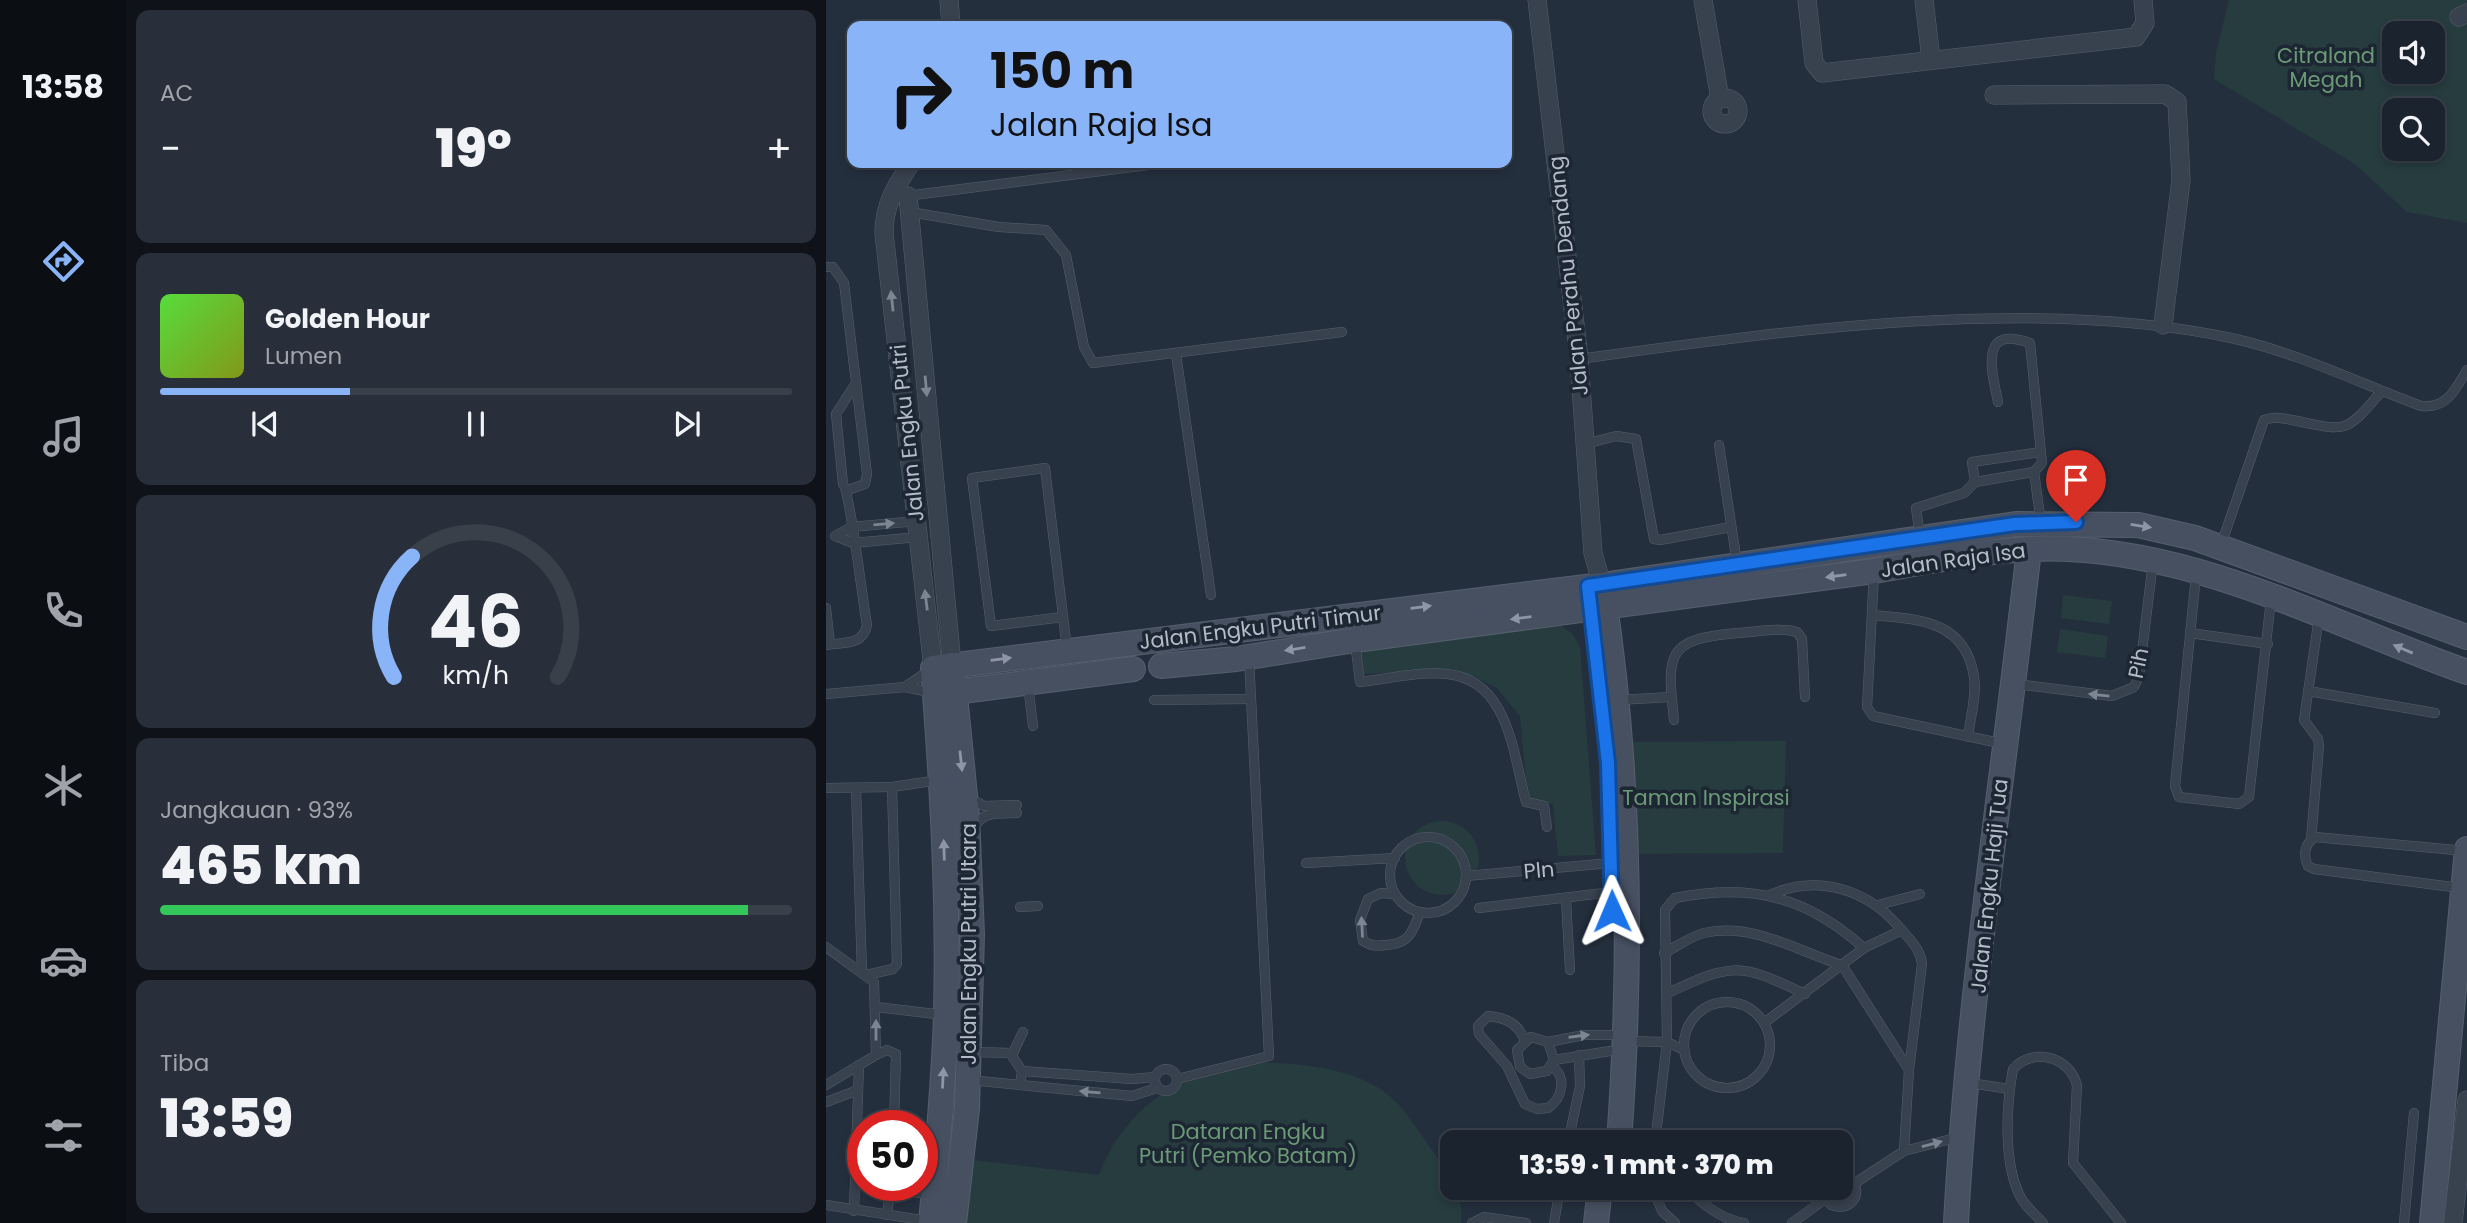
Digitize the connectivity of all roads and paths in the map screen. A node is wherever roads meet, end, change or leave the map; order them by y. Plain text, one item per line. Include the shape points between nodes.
1 (949, 0) edge
2 (1537, 0) edge
3 (1703, 0) edge
4 (1807, 0) edge
5 (1924, 0) edge
6 (2143, 0) edge
7 (951, 21) edge
8 (1931, 59) junction
9 (1994, 95) dead end
10 (1720, 99) dead end
11 (908, 168) edge
12 (1133, 168) edge
13 (889, 200) junction
14 (909, 204) junction
15 (826, 267) edge
16 (2163, 325) junction
17 (1342, 332) dead end
18 (1176, 354) junction
19 (1579, 359) junction
20 (2467, 370) edge
21 (856, 383) junction
22 (2381, 392) junction
23 (1998, 402) dead end
24 (1585, 444) junction
25 (1719, 445) dead end
26 (2041, 452) junction
27 (2034, 472) junction
28 (1975, 481) junction
29 (848, 489) junction
30 (2041, 524) junction
31 (851, 527) junction
32 (1731, 527) junction
33 (917, 529) junction
34 (831, 537) edge
35 (1920, 538) junction
36 (853, 543) junction
37 (2221, 546) junction
38 (2029, 550) junction
39 (2153, 560) junction
40 (1737, 565) junction
41 (1874, 571) junction
42 (2196, 573) junction
43 (2344, 591) junction
44 (1211, 595) dead end
45 (1596, 597) junction
46 (2271, 598) junction
47 (826, 608) edge
48 (1873, 615) junction
49 (1063, 617) junction
50 (2326, 617) junction
51 (2190, 634) junction
52 (2467, 637) edge
53 (1355, 640) junction
54 (828, 644) edge
55 (2268, 644) junction
56 (1067, 651) junction
57 (1250, 656) junction
58 (943, 666) junction
59 (1161, 666) dead end
60 (1133, 669) dead end
61 (2467, 672) edge
62 (2014, 684) junction
63 (1028, 685) junction
64 (905, 687) junction
65 (2308, 691) junction
66 (945, 693) junction
67 (826, 694) edge
68 (1805, 696) dead end
69 (1671, 697) junction
70 (1250, 699) junction
71 (1154, 700) dead end
72 (1616, 700) junction
73 (2435, 713) dead end
74 (1674, 720) dead end
75 (1033, 726) dead end
76 (1968, 737) junction
77 (2005, 745) junction
78 (942, 780) junction
79 (826, 788) edge
80 (856, 788) junction
81 (892, 788) junction
82 (965, 792) junction
83 (1547, 827) dead end
84 (2311, 840) junction
85 (967, 845) junction
86 (2467, 850) edge
87 (1395, 858) junction
88 (1306, 863) dead end
89 (1611, 863) junction
90 (1466, 876) junction
91 (2462, 888) junction
92 (1612, 892) junction
93 (1395, 894) junction
94 (1920, 894) dead end
95 (1770, 895) junction
96 (1566, 900) junction
97 (1878, 905) junction
98 (1020, 906) dead end
99 (1038, 906) dead end
100 (1479, 908) dead end
101 (1420, 912) junction
102 (1902, 930) junction
103 (826, 947) edge
104 (1864, 948) junction
105 (1664, 953) junction
106 (1842, 965) junction
107 (1570, 970) dead end
108 (864, 974) junction
109 (1666, 993) junction
110 (1805, 994) junction
111 (877, 1007) junction
112 (946, 1015) junction
113 (1764, 1023) junction
114 (1023, 1032) dead end
115 (1525, 1040) junction
116 (1548, 1042) junction
117 (1614, 1042) junction
118 (1667, 1042) junction
119 (1684, 1050) junction
120 (970, 1051) junction
121 (1010, 1053) junction
122 (876, 1055) junction
123 (1579, 1055) junction
124 (1552, 1063) junction
125 (859, 1065) junction
126 (1909, 1070) junction
127 (1022, 1072) junction
128 (1155, 1077) junction
129 (1177, 1079) junction
130 (969, 1080) junction
131 (1968, 1083) junction
132 (826, 1085) edge
133 (1020, 1085) junction
134 (1157, 1088) junction
135 (2009, 1089) junction
136 (858, 1090) junction
137 (2467, 1100) edge
138 (826, 1102) edge
139 (894, 1110) edge
140 (2414, 1113) dead end
141 (1571, 1130) edge
142 (1606, 1130) edge
143 (1618, 1130) edge
144 (1657, 1130) edge
145 (1961, 1136) junction
146 (1904, 1151) junction
147 (1855, 1183) joint
148 (938, 1195) edge
149 (945, 1196) junction
150 (1853, 1199) edge
151 (1558, 1200) edge
152 (1599, 1200) edge
153 (1613, 1200) edge
154 (1658, 1200) edge
155 (1698, 1200) edge
156 (1824, 1200) edge
157 (1826, 1200) edge
158 (1852, 1200) edge
159 (890, 1201) edge
160 (826, 1205) edge
161 (854, 1211) junction
162 (887, 1215) junction
163 (939, 1223) edge
164 (1472, 1223) edge
165 (1526, 1223) edge
166 (1554, 1223) edge
167 (1596, 1223) edge
168 (1610, 1223) edge
169 (1675, 1223) edge
170 (1738, 1223) edge
171 (1791, 1223) edge
172 (1956, 1223) edge
173 (2043, 1223) edge
174 (2121, 1223) edge
175 (2404, 1223) edge
176 (2432, 1223) edge
177 (2453, 1223) edge

1 - 7 street
2 - 19 street, Jalan Perahu Dendang
3 - 10 street
4 - 8 street via 1814,63 1822,73
5 - 8 street
6 - 8 street via 2145,23 2136,37
9 - 16 street via 2165,94 2178,102 2181,180
11 - 13 street
12 - 14 lane
13 - 14 lane
33 -> 13 street, Jalan Engku Putri via 884,233
14 - 18 lane via 999,227 1046,230 1066,255 1084,347 1093,363
14 -> 58 street
15 - 21 lane via 833,267 844,284
16 - 19 lane via 2023,318 1939,321 1738,337
16 - 22 lane via 2235,339
17 - 18 lane
18 - 44 lane
19 - 24 street, Jalan Perahu Dendang
20 - 22 lane via 2439,405 2421,406
21 - 29 lane via 836,408 835,421 843,484
21 - 29 lane via 867,479
22 - 37 lane via 2354,424 2340,429 2275,417 2264,420
23 - 26 lane via 1991,352 1996,343 2012,338 2030,343
24 - 32 lane via 1616,436 1636,439 1654,538
24 - 45 street, Jalan Perahu Dendang
25 - 32 lane
26 - 27 lane via 2042,463
26 - 28 lane via 1972,462
27 - 28 lane
27 - 30 lane
28 - 35 lane via 1964,493 1916,508
29 - 31 lane
30 - 35 main road, Jalan Raja Isa
30 -> 37 main road, Jalan Raja Isa via 2138,525
31 -> 33 lane
31 - 34 lane
31 - 36 lane
32 - 40 lane
33 - 36 lane
58 -> 33 street, Jalan Engku Putri
34 - 36 lane
35 - 40 main road, Jalan Raja Isa
36 - 54 lane via 865,635
37 - 43 main road, Jalan Raja Isa
38 - 39 main road, Jalan Raja Isa via 2069,549
38 - 41 main road, Jalan Raja Isa
38 - 62 main road, Jalan Engku Haji Tua
39 - 42 main road, Jalan Raja Isa
39 -> 62 lane, Pih via 2134,687 2112,696
40 - 45 main road, Jalan Raja Isa
41 -> 45 main road, Jalan Raja Isa
41 - 48 lane
42 - 46 main road, Jalan Raja Isa
42 - 51 lane
43 - 50 main road
43 - 52 main road, Jalan Raja Isa
45 -> 53 main road, Jalan Engku Putri Timur
56 -> 45 main road, Jalan Engku Putri Timur
45 - 72 main road
45 - 89 main road
46 - 50 main road, Jalan Raja Isa
46 - 55 lane
47 - 54 lane
48 - 76 lane via 1912,618 1948,630 1966,650 1975,678
48 - 76 lane via 1867,707 1873,716
49 - 49 lane via 1045,468 972,478 991,626
49 - 56 lane
61 -> 50 main road, Jalan Raja Isa
50 - 65 lane
51 - 55 lane
51 - 55 lane via 2175,786 2179,797 2239,804 2249,797
53 -> 57 main road, Jalan Engku Putri Timur
53 - 83 lane via 1360,682 1446,674 1467,679 1488,692 1504,718 1526,802 1544,806
58 -> 56 main road, Jalan Engku Putri Timur
57 - 59 main road, Jalan Engku Putri Timur
57 - 70 lane
58 - 64 lane
58 - 66 main road, Jalan Engku Putri Utara
60 - 63 main road, Jalan Engku Putri Timur
62 - 77 main road, Jalan Engku Haji Tua
63 - 66 main road, Jalan Engku Putri Timur
63 - 75 lane
64 - 66 lane
64 - 67 lane
65 - 73 lane
65 - 84 lane via 2304,720 2319,746
66 - 78 main road, Jalan Engku Putri Utara
66 -> 82 main road, Jalan Engku Putri Utara
68 - 69 lane via 1802,639 1790,630 1693,639 1672,661
69 - 72 lane
69 - 74 lane
70 - 71 lane
70 - 129 lane via 1269,1056
72 - 117 main road via 1623,764
76 - 77 lane
77 - 131 main road, Jalan Engku Haji Tua
78 - 81 lane
112 -> 78 main road, Jalan Engku Putri Utara
79 - 80 lane
80 - 81 lane
80 - 108 lane
81 - 108 lane via 896,967
82 - 85 main road, Jalan Engku Putri Utara
82 - 85 lane via 979,805 1017,809 979,818
84 - 86 lane
84 - 91 lane via 2304,856 2314,869
85 - 120 main road, Jalan Engku Putri Utara via 972,935
86 - 91 main road
87 - 88 lane
87 - 90 lane via 1413,841 1438,838 1458,852
87 - 93 lane via 1391,882
89 - 90 lane, Pln
89 - 92 main road
90 - 101 lane via 1464,888 1449,907
91 - 176 main road
92 - 96 lane
92 - 117 main road
93 - 101 lane
101 -> 93 lane via 1401,944 1371,946 1363,941 1360,920 1368,899 1381,893
94 - 97 lane
95 - 97 lane via 1799,886 1835,887
95 - 104 lane via 1821,915
95 - 105 lane via 1727,890 1675,898 1665,909
96 - 100 lane
96 - 107 lane
97 - 102 lane
98 - 99 lane
102 - 104 lane
102 - 126 lane via 1918,948 1922,964
103 - 108 lane
104 - 106 lane
105 - 106 lane via 1703,933 1740,932 1774,938
105 - 109 lane
106 - 110 lane
106 - 126 lane
108 - 111 lane via 876,985
109 - 110 lane via 1708,973 1740,969 1766,975
109 - 118 lane
110 - 113 lane
111 - 112 lane
122 -> 111 lane
149 -> 112 main road, Jalan Engku Putri Utara
113 - 119 lane via 1742,1005 1714,1004 1691,1021
113 - 119 lane via 1769,1036 1766,1063 1748,1083 1735,1088 1708,1084 1696,1076
114 - 121 lane
115 - 116 lane via 1537,1037
115 - 124 lane via 1517,1050 1520,1067 1536,1075
115 - 124 lane via 1517,1026 1502,1018 1488,1016 1478,1023 1477,1029 1507,1066 1525,1104 1537,1110 1553,1104 1562,1081
116 -> 117 lane via 1584,1035
116 - 124 lane
117 - 118 lane
117 - 123 lane
117 - 142 main road
117 - 143 main road
118 - 119 lane
118 - 144 lane
120 - 121 lane
120 - 130 main road, Jalan Engku Putri Utara
121 - 127 lane
122 - 125 lane
122 - 139 lane via 887,1050 896,1054
123 - 124 lane
123 - 141 lane via 1580,1086
125 - 132 lane
125 - 136 lane
126 - 146 lane
127 - 128 lane
127 - 133 lane
128 - 129 lane via 1168,1069
128 - 134 lane
129 - 134 lane via 1171,1091
130 - 133 lane
130 - 149 main road, Jalan Engku Putri Utara
131 - 135 lane
131 - 145 main road, Jalan Engku Haji Tua
134 -> 133 lane via 1132,1096
135 - 173 lane via 2012,1177 2022,1200
135 - 174 lane via 2013,1069 2029,1056 2050,1057 2074,1075 2073,1163
136 - 138 lane
136 - 161 lane
137 - 177 street
140 - 175 lane
146 -> 145 lane
145 - 172 main road, Jalan Engku Haji Tua
146 - 147 lane
147 - 150 lane
148 - 149 lane
149 - 163 main road, Jalan Engku Putri Utara
151 - 166 lane
152 - 167 main road
153 - 168 main road
154 - 169 lane
155 - 170 lane
156 - 171 lane
157 - 158 lane via 1837,1207
159 - 162 lane
160 - 161 lane
161 - 162 lane
162 - 163 lane
164 - 165 lane via 1484,1217

